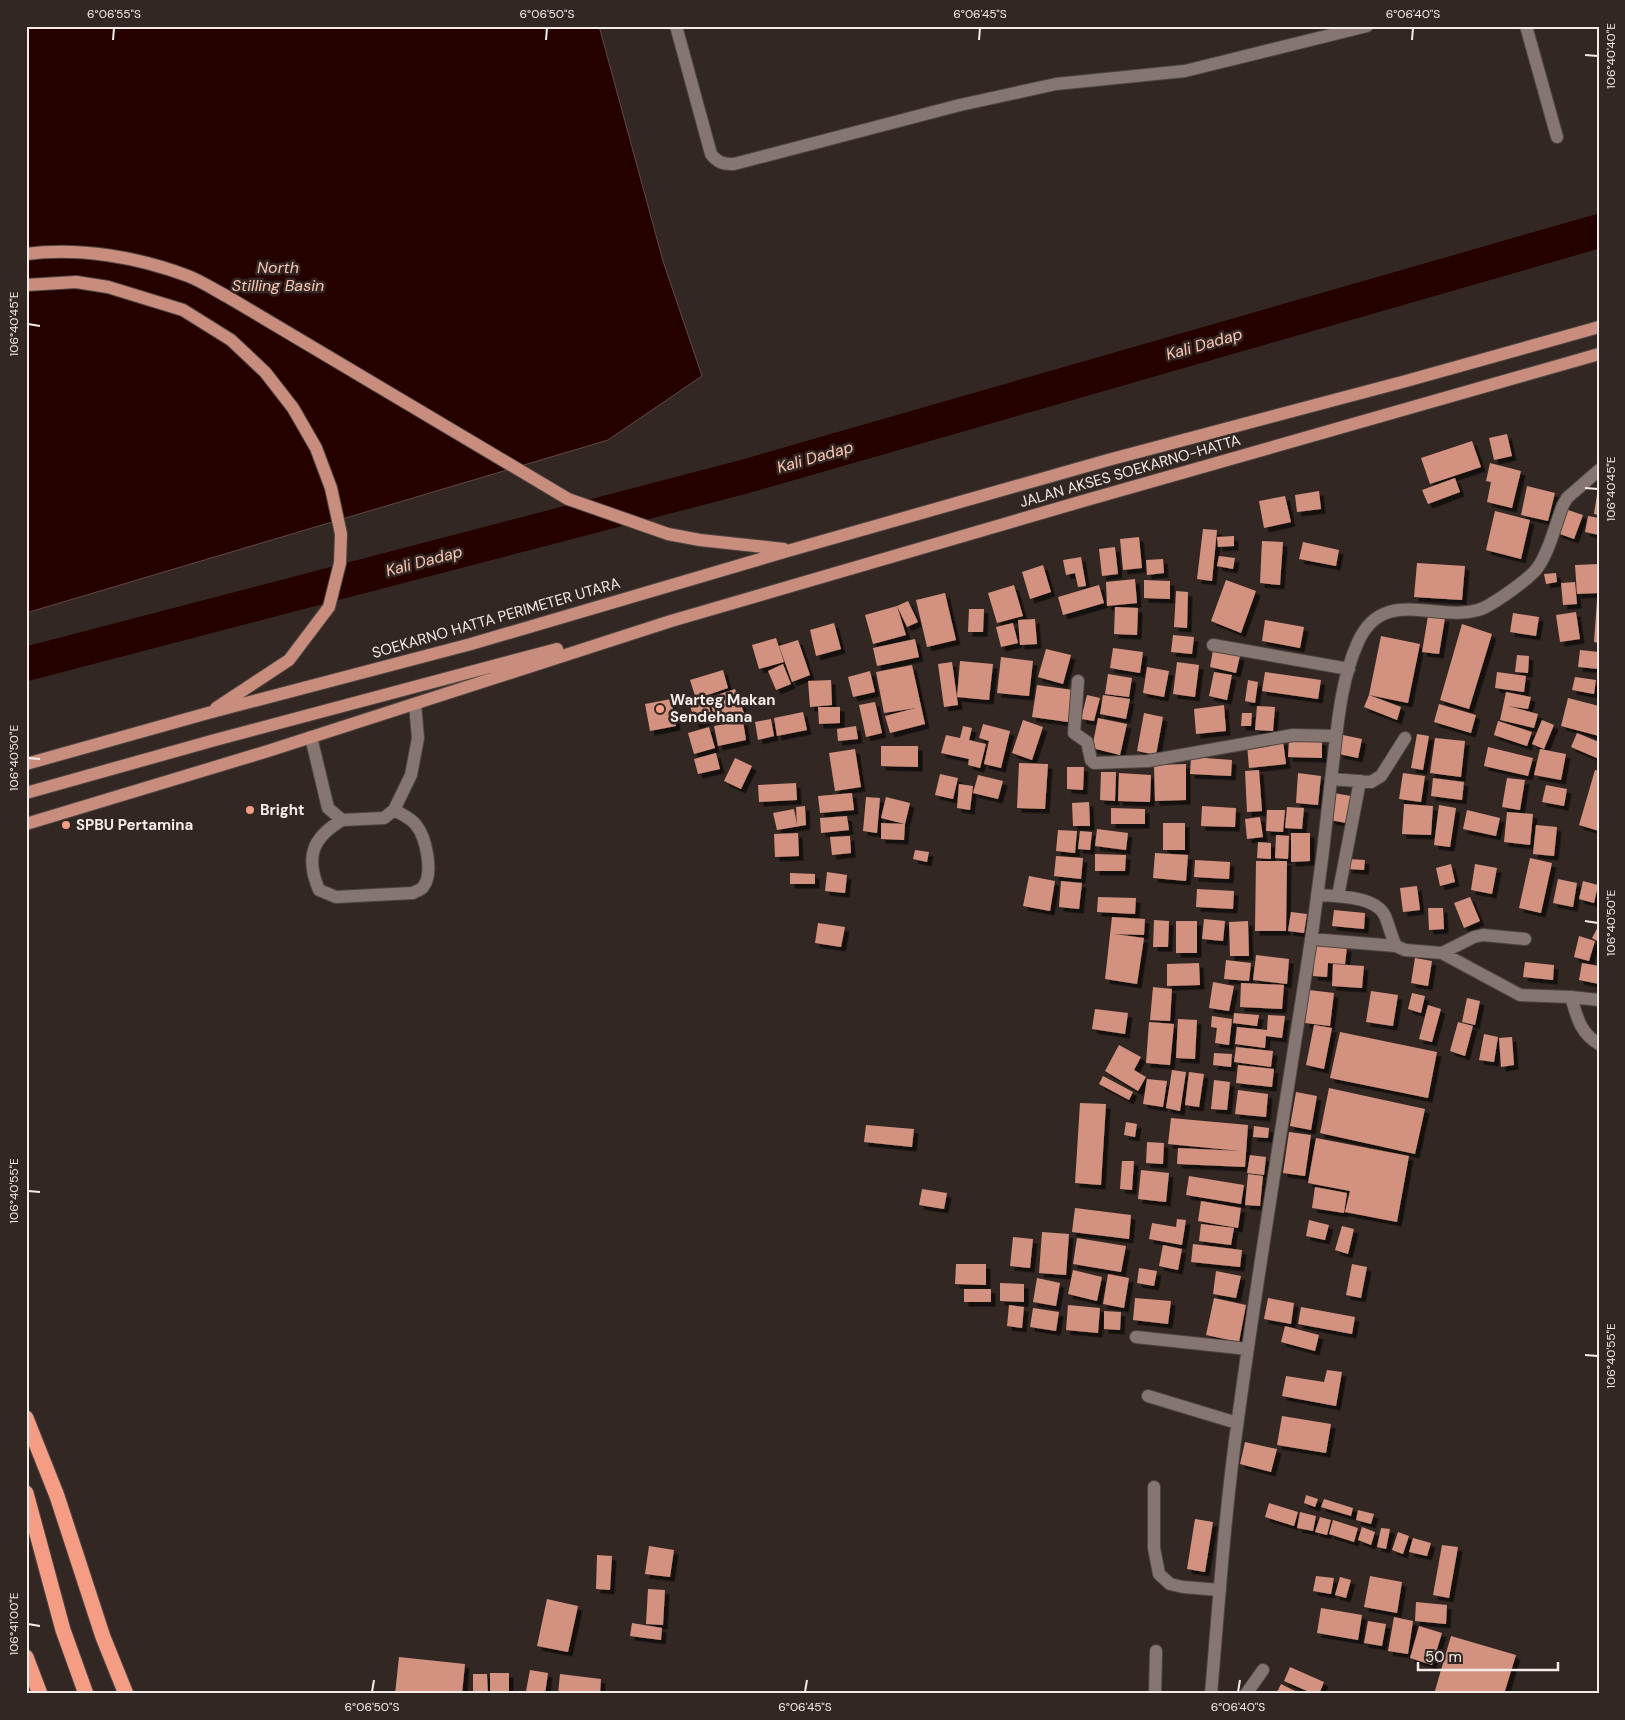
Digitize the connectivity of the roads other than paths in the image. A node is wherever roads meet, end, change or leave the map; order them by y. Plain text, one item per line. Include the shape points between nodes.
1 (676, 26) edge
2 (1367, 26) edge
3 (1526, 26) edge
4 (1557, 137) dead end
5 (26, 254) edge
6 (26, 285) edge
7 (1599, 327) edge
8 (1599, 354) edge
9 (1599, 470) edge
10 (791, 550) junction
11 (671, 620) junction
12 (1213, 645) dead end
13 (1349, 669) junction
14 (1078, 681) dead end
15 (415, 704) junction
16 (208, 713) junction
17 (1336, 736) junction
18 (311, 737) junction
19 (1405, 738) dead end
20 (26, 764) edge
21 (1331, 779) junction
22 (1360, 781) junction
23 (26, 793) edge
24 (394, 810) junction
25 (342, 820) junction
26 (26, 824) edge
27 (1317, 895) junction
28 (1338, 896) junction
29 (1311, 939) junction
30 (1525, 939) dead end
31 (1396, 946) junction
32 (1442, 953) junction
33 (1571, 997) junction
34 (1599, 1000) edge
35 (1599, 1044) edge
36 (1136, 1337) dead end
37 (1248, 1349) junction
38 (1148, 1396) dead end
39 (26, 1418) edge
40 (1237, 1423) junction
41 (1154, 1487) dead end
42 (26, 1493) edge
43 (1220, 1590) junction
44 (1156, 1651) dead end
45 (26, 1657) edge
46 (1263, 1670) dead end
47 (40, 1694) edge
48 (86, 1694) edge
49 (126, 1694) edge
50 (1155, 1694) edge
51 (1211, 1694) edge
52 (1246, 1694) edge

1 - 2 street via 711,154 723,164 734,164 960,105 1056,84 1185,71
3 - 4 street
5 - 10 main road via 68,252 102,255 188,276 568,499 668,534
6 - 16 main road via 76,282 108,286 183,310 231,340 265,372 293,408 316,448 331,488 340,534 340,563 329,607 289,660
7 - 10 main road, JALAN AKSES SOEKARNO-HATTA
8 - 11 main road, JALAN AKSES SOEKARNO-HATTA
9 - 13 street via 1567,498 1544,557 1531,575 1478,610 1402,609 1376,617 1366,626
10 - 16 main road, SOEKARNO HATTA PERIMETER UTARA via 471,644
11 - 15 main road
11 - 23 main road
12 - 13 street
13 - 17 street
14 - 17 street via 1074,733 1087,742 1094,763 1148,761 1293,735
15 - 18 main road
15 - 24 street via 418,738 411,775
16 - 20 main road, SOEKARNO HATTA PERIMETER UTARA
17 - 21 street
18 - 25 street via 328,808
18 - 26 main road
19 - 22 street via 1381,776 1371,782
21 - 22 street
21 - 27 street
22 - 28 street
24 - 25 street via 384,818
24 - 25 street via 415,822 423,834 428,875 423,888 413,893 336,897 319,890 313,876 314,847 328,829
27 - 28 street
27 - 29 street
28 - 31 street via 1373,902 1380,908
29 - 31 street
29 - 37 street
30 - 32 street via 1483,935
31 - 32 street via 1405,950
32 - 33 street via 1520,995
33 - 34 street
33 - 35 street via 1580,1026
36 - 37 street
37 - 40 street
38 - 40 street
39 - 49 highway via 57,1496 103,1638
40 - 43 street
41 - 43 street via 1154,1548 1159,1574 1170,1584
42 - 48 highway via 63,1630
43 - 51 street
44 - 50 street
45 - 47 highway
46 - 52 street

